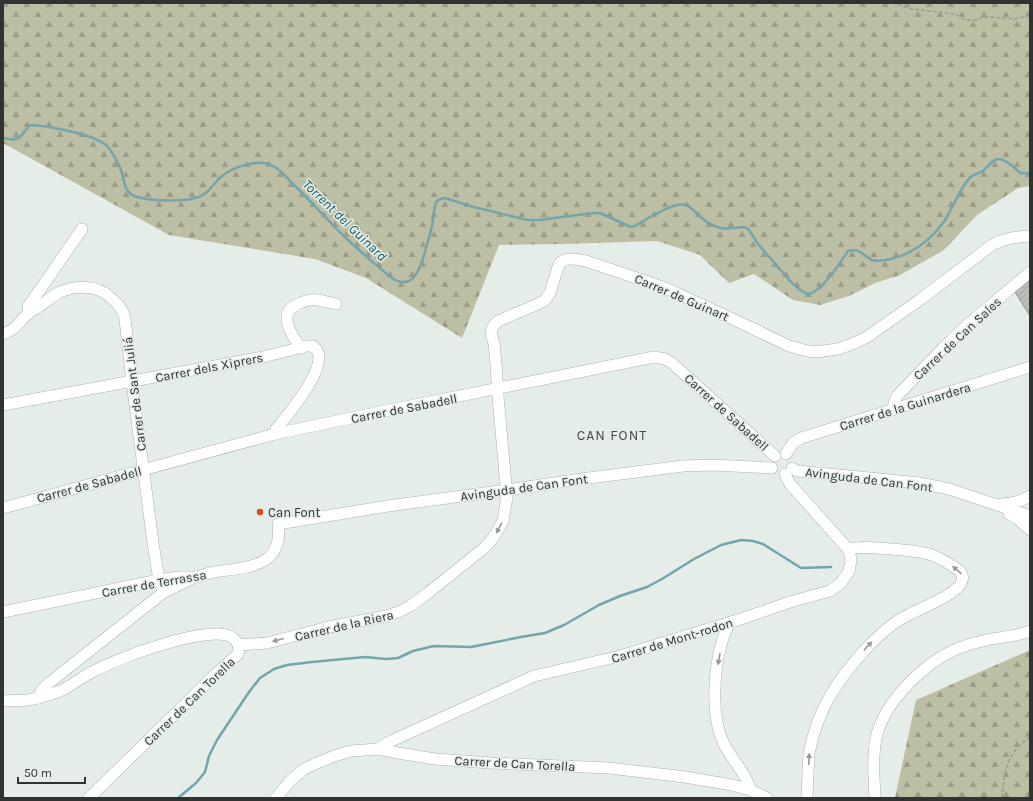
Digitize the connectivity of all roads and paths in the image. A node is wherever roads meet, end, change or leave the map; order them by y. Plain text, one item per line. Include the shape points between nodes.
1 (892, 3) edge
2 (1030, 16) edge
3 (82, 229) dead end
4 (1030, 236) edge
5 (1030, 272) edge
6 (336, 304) dead end
7 (29, 313) junction
8 (3, 334) edge
9 (301, 348) junction
10 (1030, 367) edge
11 (132, 382) junction
12 (498, 389) junction
13 (3, 405) edge
14 (892, 410) junction
15 (275, 434) junction
16 (786, 454) junction
17 (775, 456) junction
18 (772, 468) junction
19 (143, 470) junction
20 (788, 471) junction
21 (507, 490) junction
22 (1030, 496) edge
23 (993, 504) junction
24 (3, 508) edge
25 (1030, 516) edge
26 (278, 524) joint
27 (1030, 530) edge
28 (848, 549) junction
29 (197, 576) junction
30 (159, 580) junction
31 (164, 592) junction
32 (3, 612) edge
33 (730, 622) junction
34 (1030, 631) edge
35 (238, 645) junction
36 (38, 698) junction
37 (3, 701) edge
38 (1030, 737) edge
39 (378, 749) junction
40 (750, 790) junction
41 (89, 798) edge
42 (276, 798) edge
43 (766, 798) edge
44 (807, 798) edge
45 (875, 798) edge
46 (1002, 798) edge

1 - 2 path via 912,9 956,14 965,20 989,17 1014,19
3 - 7 street via 28,307
4 - 12 street, Carrer de Guinart via 1010,238 992,245 867,337 846,346 820,352 789,346 663,287 586,261 565,260 559,265 548,297 494,325 491,334
5 - 14 street, Carrer de Can Sales via 943,348 897,396
6 - 9 street via 311,300 289,310 287,322
7 - 8 street via 15,328
7 - 11 street, Carrer de Sant Juliá via 69,289 94,289 109,296 120,306 124,314
9 - 11 street, Carrer dels Xiprers
9 - 15 street, Carrer dels Xiprers via 313,346 317,350 318,367 307,389 276,429
10 - 14 street, Carrer de la Guinardera
11 - 13 street, Carrer dels Xiprers
11 - 19 street, Carrer de Sant Juliá
12 - 15 street, Carrer de Sabadell
12 - 17 street, Carrer de Sabadell via 647,358 665,359 683,372
12 - 21 street, Carrer de Guinart
14 - 16 street, Carrer de la Guinardera via 801,438
15 - 19 street, Carrer de Sabadell
16 - 17 street
16 - 20 street via 793,462
17 - 18 street via 771,462
18 - 20 street via 780,474
18 - 21 street, Avinguda de Can Font via 682,466
19 - 24 street, Carrer de Sabadell
19 - 30 street, Carrer de Sant Juliá
20 - 23 street, Avinguda de Can Font via 920,483 949,489
20 - 28 street via 790,484
21 - 26 street, Avinguda de Can Font
21 -> 35 street, Carrer de la Riera via 503,521 490,542 410,606 386,616 337,625 278,641
22 - 23 street, Avinguda de Can Font via 1019,502
23 - 25 street, Avinguda de Can Font
23 - 27 street, Avinguda de Can Font via 1017,518
26 - 29 street, Carrer de Terrassa via 278,541 271,555 260,564
28 - 33 street, Carrer de Mont-rodon via 851,560 849,571 841,583 830,591
44 -> 28 street via 809,750 824,706 838,681 892,624 951,593 963,578 963,574 957,568 931,555 861,547
29 - 30 street, Carrer de Terrassa
29 - 31 street
30 - 31 street, Carrer de Sant Juliá
30 - 32 street, Carrer de Terrassa
31 - 36 street via 42,690
33 - 39 street, Carrer de Mont-rodon via 620,656 534,676
33 -> 40 street via 725,632 717,671 717,717 723,742 749,784
34 - 45 street via 953,650 930,665 906,686 887,711 877,734 874,752
35 - 36 street, Carrer de Can Torella via 228,635 219,634 162,644 109,664 62,690
35 - 41 street, Carrer de Can Torella via 238,654
36 - 37 street, Carrer de Can Torella
38 - 46 path via 1009,759
39 - 40 street, Carrer de Can Torella via 435,759 609,768 685,777
39 - 42 street, Carrer de Can Torella via 351,751 310,766 290,781
40 - 43 street, Carrer de Can Torella

